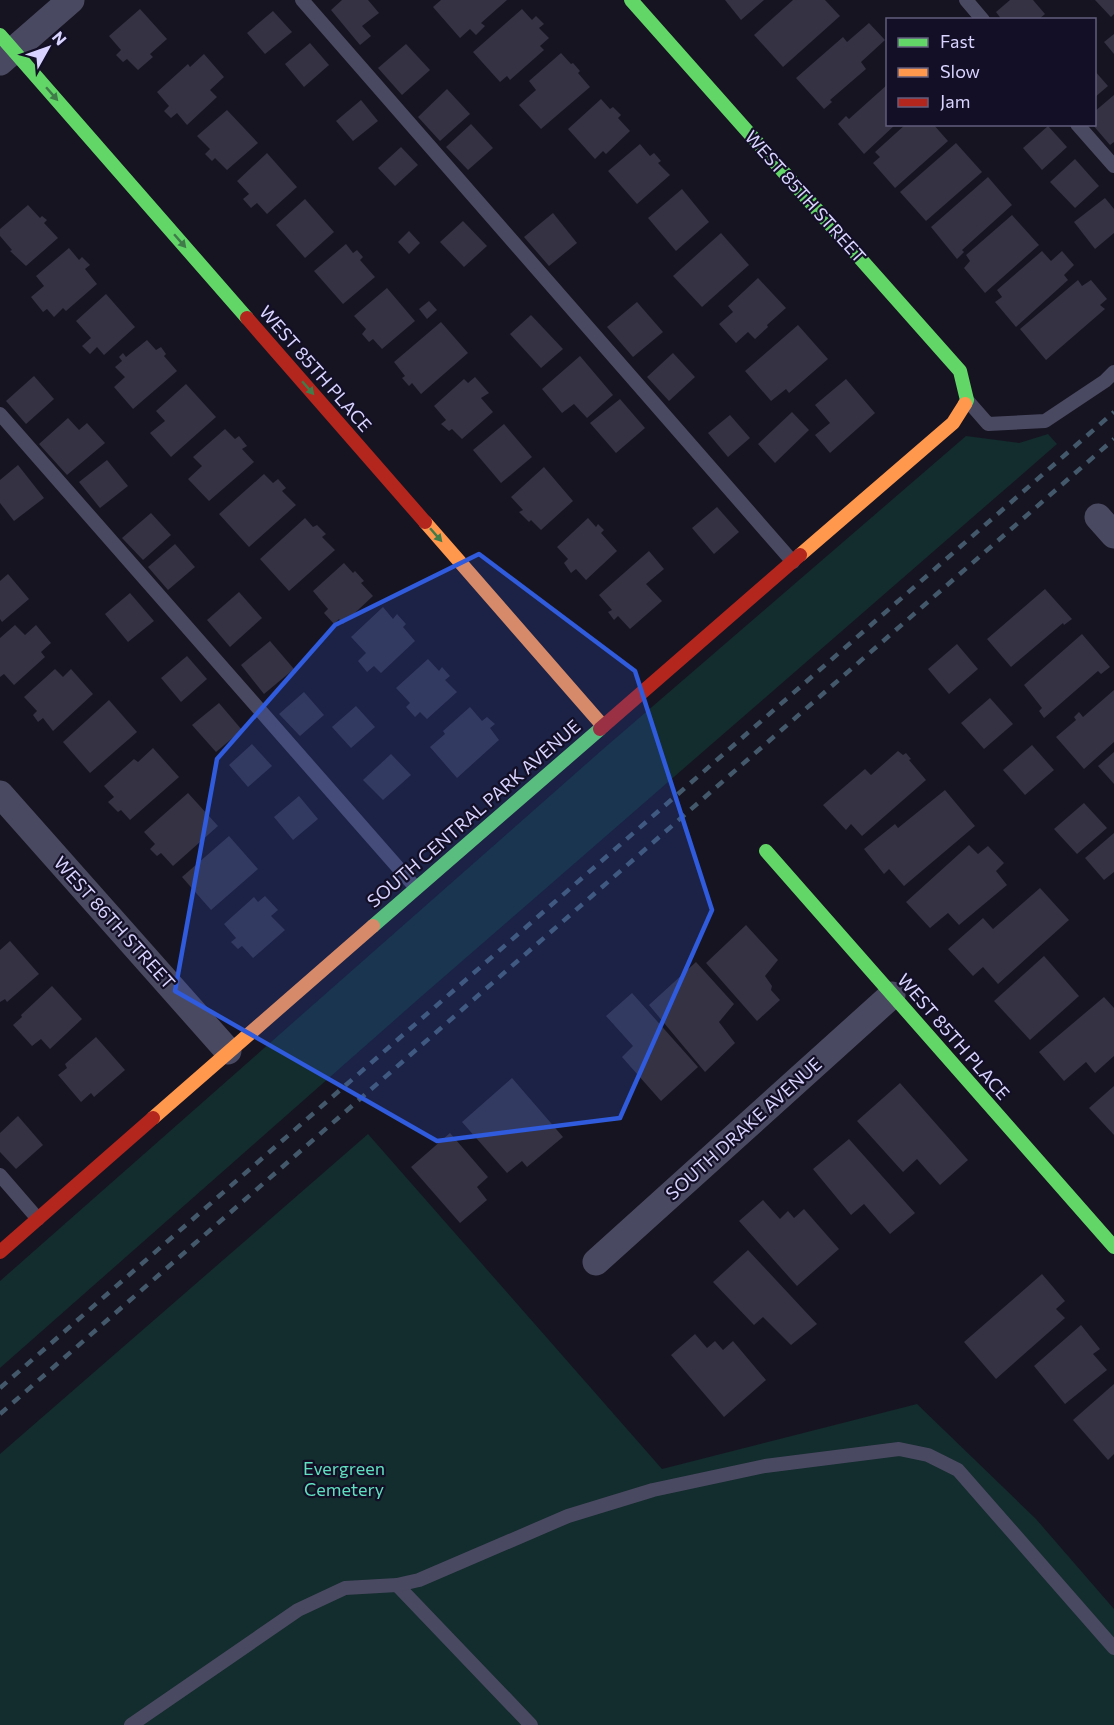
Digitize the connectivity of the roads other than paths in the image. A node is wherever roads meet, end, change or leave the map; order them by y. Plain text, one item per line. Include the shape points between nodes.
1 (71, 0) edge
2 (302, 0) edge
3 (631, 0) edge
4 (966, 0) edge
5 (981, 18) edge
6 (4, 49) edge
7 (1079, 126) edge
8 (1114, 166) edge
9 (1114, 372) edge
10 (967, 400) junction
11 (0, 414) edge
12 (793, 562) junction
13 (603, 726) junction
14 (0, 794) edge
15 (766, 851) dead end
16 (416, 888) junction
17 (892, 995) junction
18 (228, 1051) junction
19 (0, 1175) edge
20 (38, 1218) junction
21 (1114, 1247) edge
22 (0, 1252) edge
23 (596, 1262) dead end
24 (397, 1585) junction
25 (1114, 1648) edge
26 (131, 1725) edge
27 (531, 1725) edge

1 - 6 street
2 - 12 lane
3 - 10 street, WEST 85TH STREET via 960,371
4 - 5 lane
6 -> 13 street, WEST 85TH PLACE
7 - 8 lane
9 - 10 lane via 1045,421 988,424
10 - 12 street, SOUTH CENTRAL PARK AVENUE via 953,423
11 - 16 lane
12 - 13 street, SOUTH CENTRAL PARK AVENUE
13 - 16 street, SOUTH CENTRAL PARK AVENUE
14 - 18 street, WEST 86TH STREET
15 - 17 street, WEST 85TH PLACE
16 - 18 street, SOUTH CENTRAL PARK AVENUE
17 - 21 street, WEST 85TH PLACE
17 - 23 street, SOUTH DRAKE AVENUE
18 - 20 street, SOUTH CENTRAL PARK AVENUE
19 - 20 lane
20 - 22 street, SOUTH CENTRAL PARK AVENUE
24 - 25 lane via 419,1580 568,1515 653,1490 765,1466 899,1449 928,1455 958,1470
24 - 26 lane via 345,1588 298,1610
24 - 27 lane

